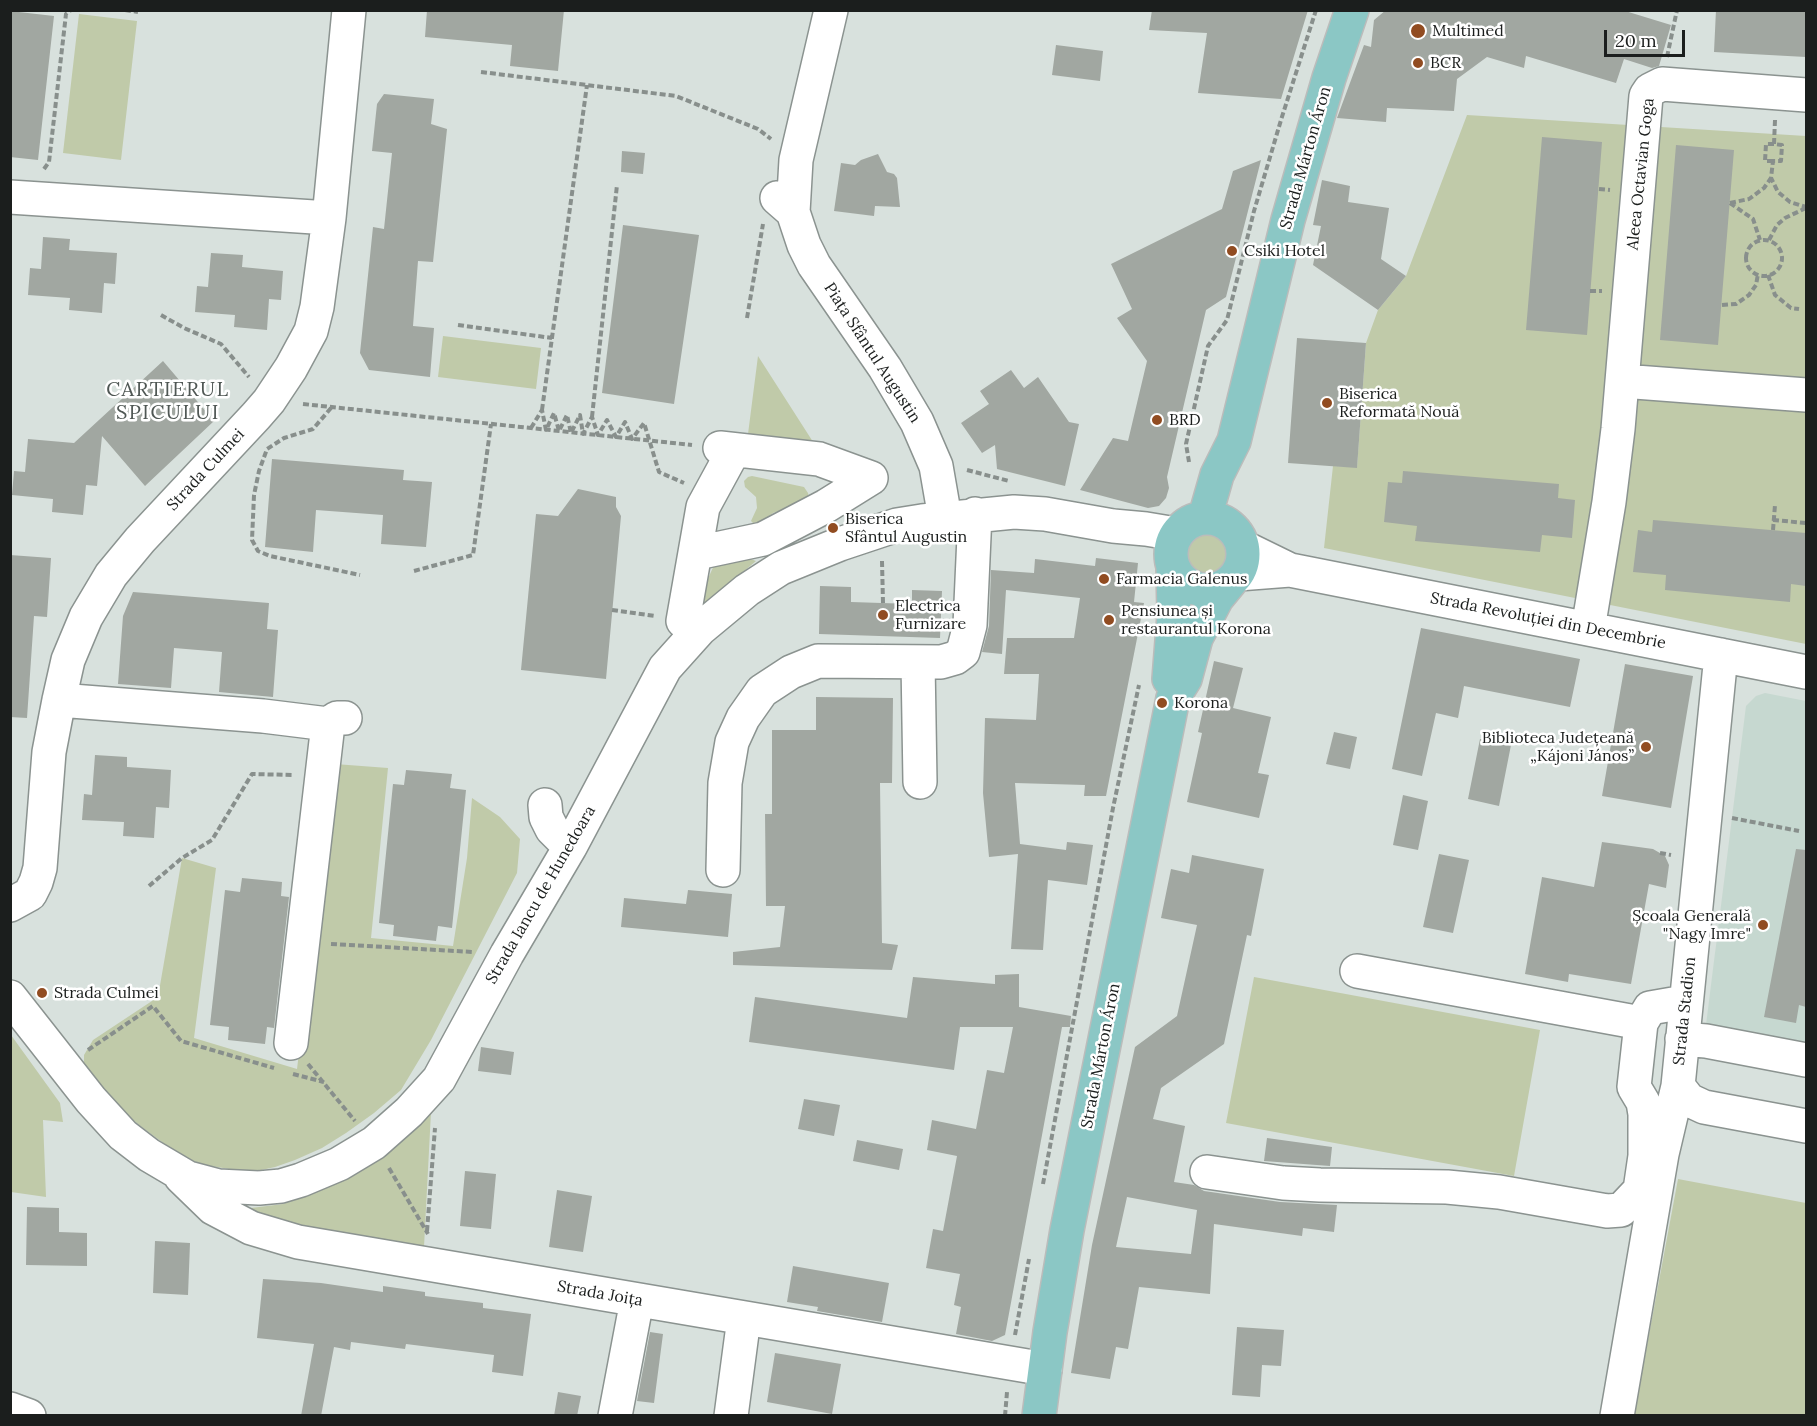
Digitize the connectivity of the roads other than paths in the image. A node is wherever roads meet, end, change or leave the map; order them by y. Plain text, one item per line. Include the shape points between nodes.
1 (350, 10) edge
2 (831, 10) edge
3 (1352, 13) edge
4 (1791, 94) edge
5 (16, 197) edge
6 (329, 218) junction
7 (1622, 381) junction
8 (1806, 395) edge
9 (960, 516) junction
10 (1229, 549) junction
11 (697, 553) junction
12 (1173, 553) junction
13 (683, 621) road end
14 (1588, 629) junction
15 (1721, 655) junction
16 (918, 662) junction
17 (1806, 672) edge
18 (1173, 698) junction
19 (59, 700) junction
20 (920, 782) dead end
21 (545, 805) dead end
22 (570, 847) junction
23 (723, 870) dead end
24 (10, 905) edge
25 (1357, 971) dead end
26 (10, 997) edge
27 (1685, 1006) junction
28 (1641, 1023) junction
29 (1682, 1038) junction
30 (1806, 1060) edge
31 (287, 1062) road end
32 (1678, 1086) junction
33 (1806, 1126) edge
34 (176, 1172) junction
35 (1207, 1172) dead end
36 (637, 1300) junction
37 (744, 1318) junction
38 (1044, 1369) junction
39 (10, 1409) edge
40 (29, 1416) edge
41 (615, 1416) edge
42 (731, 1416) edge
43 (1040, 1416) edge
44 (1617, 1416) edge

1 - 6 street, Strada Culmei
2 - 9 street, Piața Sfântul Augustin via 785,205 814,265 917,422
3 - 10 main road, Strada Márton Áron via 1294,197 1234,441 1236,479
4 - 7 street, Aleea Octavian Goga via 1662,84 1646,96
5 - 6 street
6 - 19 street, Strada Culmei via 317,307 311,331 296,360 256,416 111,575 68,660
7 - 8 street
7 - 14 street, Aleea Octavian Goga via 1609,502
9 - 12 street, Strada Iancu de Hunedoara via 1045,514 1146,529
9 - 16 street, Piața Sfântul Augustin via 970,625 967,641 956,658
9 - 22 street, Strada Iancu de Hunedoara via 897,525 840,544 781,568 719,612 665,668
10 - 12 main road via 1193,520 1184,525
10 - 12 main road via 1215,590 1186,584
10 - 14 street, Strada Revoluției din Decembrie via 1290,570
10 - 18 main road, Strada Márton Áron via 1217,598 1196,638 1185,679
11 - 11 street via 763,539 870,478 819,459 727,449 703,507
11 - 13 street
12 - 18 main road, Strada Márton Áron via 1169,678
14 - 15 street, Strada Revoluției din Decembrie
15 - 17 street, Strada Revoluției din Decembrie
15 - 27 street, Strada Stadion
16 - 20 street
16 - 23 street via 818,661 791,672 762,691 732,742 725,783
18 - 38 main road, Strada Márton Áron via 1067,1230
19 - 24 street, Strada Culmei via 49,752 40,868 30,894
19 - 31 street via 337,721 322,777
21 - 22 street via 552,829
22 - 34 street, Strada Iancu de Hunedoara via 439,1079 374,1143 339,1164 281,1186 239,1188
25 - 28 street
26 - 34 street, Strada Iancu de Hunedoara via 123,1135
27 - 28 street via 1650,1008
27 - 29 street, Strada Stadion
28 - 35 street via 1634,1087 1645,1114 1645,1156 1640,1190 1622,1210 1447,1187 1283,1183
29 - 30 street
29 - 32 street, Strada Stadion
32 - 33 street, Strada Stadion via 1689,1100 1704,1107
32 - 44 street via 1662,1154
34 - 36 street, Strada Joița via 213,1208 252,1228 298,1242
36 - 37 street, Strada Joița
36 - 41 street
37 - 38 street, Strada Joița
37 - 42 street
38 - 43 main road, Strada Márton Áron
39 - 40 street

